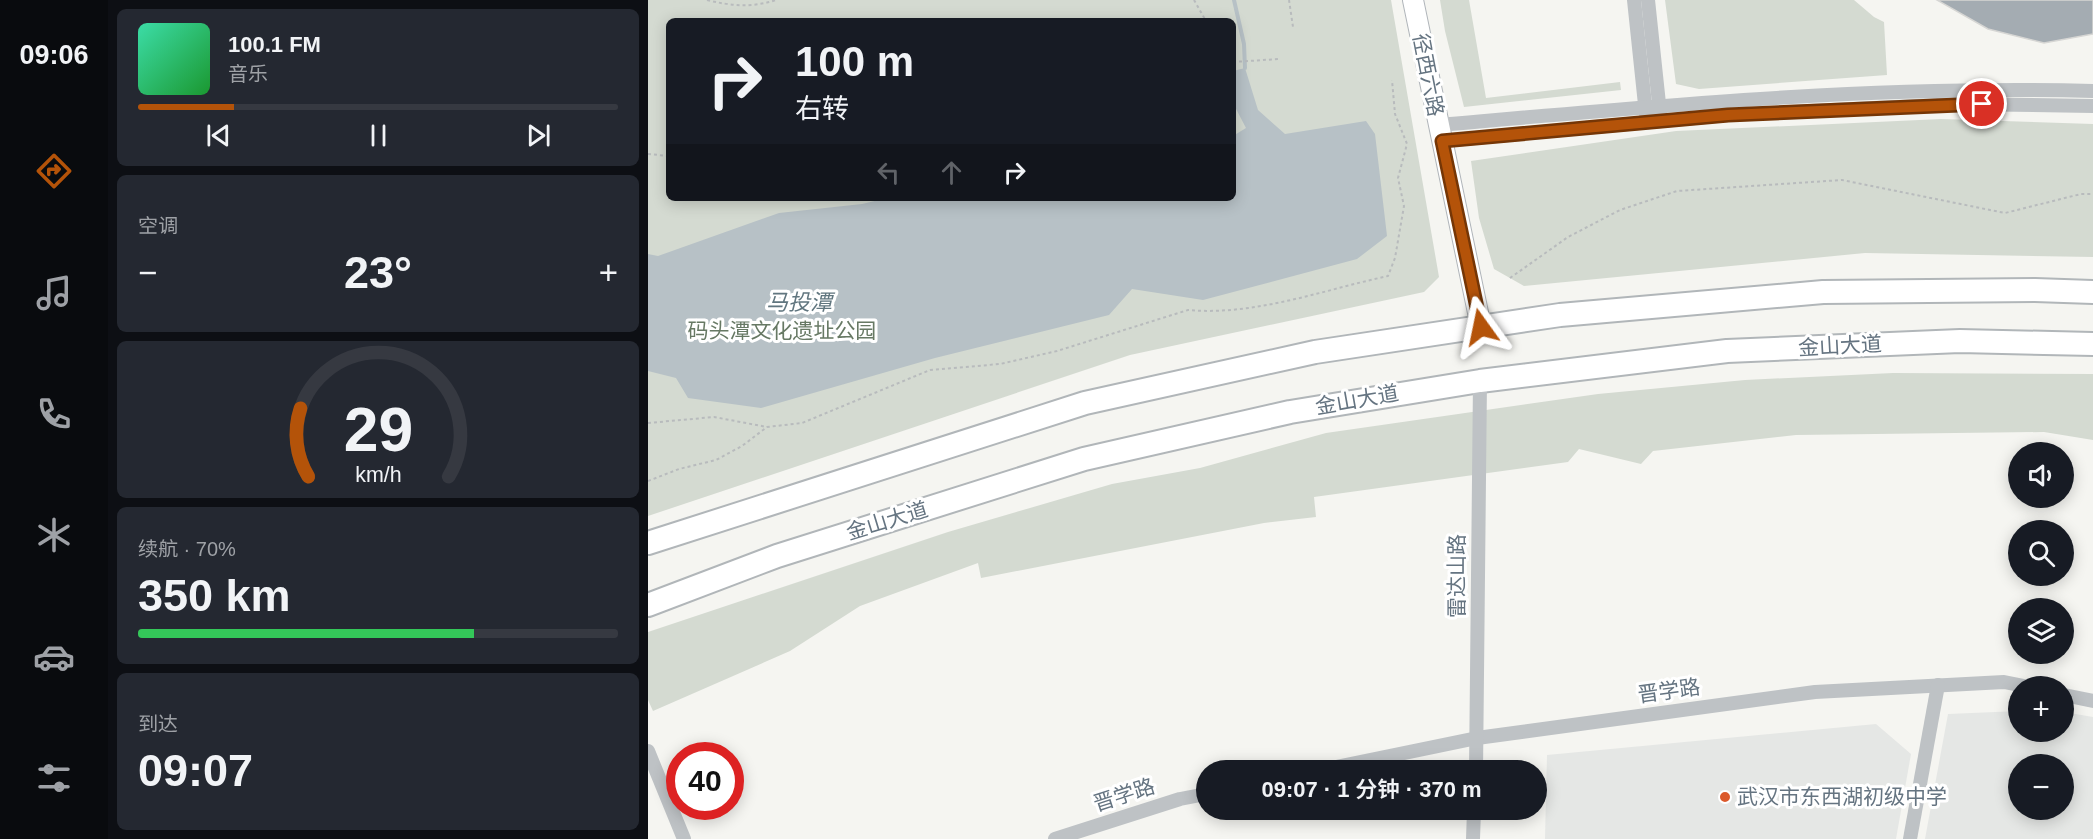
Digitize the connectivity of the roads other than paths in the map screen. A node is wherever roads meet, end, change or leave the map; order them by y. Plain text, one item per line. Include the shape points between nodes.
1 (1413, 0) edge
2 (1634, 0) edge
3 (1648, 0) edge
4 (2093, 91) edge
5 (2093, 106) edge
6 (1652, 107) junction
7 (1654, 122) junction
8 (1440, 133) junction
9 (2093, 292) edge
10 (1481, 327) junction
11 (2093, 344) edge
12 (1480, 381) junction
13 (648, 543) edge
14 (648, 605) edge
15 (2008, 683) edge
16 (1938, 685) junction
17 (2074, 697) edge
18 (2093, 701) edge
19 (1477, 738) junction
20 (648, 751) edge
21 (1370, 760) edge
22 (1476, 760) edge
23 (1196, 796) edge
24 (1474, 820) edge
25 (684, 839) edge
26 (1055, 839) edge
27 (1473, 839) edge
28 (1910, 839) edge

1 - 8 street, 径西六路
2 - 6 street
3 - 6 street
4 - 6 street via 1924,90
5 - 7 street via 1959,104
6 - 7 street
6 - 8 street
7 - 8 street
8 - 10 street, 径西六路
9 - 10 main road via 1823,292 1560,315
10 - 13 main road via 1315,352 1085,403
11 - 12 main road, 金山大道 via 1960,341 1727,351
12 - 14 main road, 金山大道 via 1290,412 1084,459 777,556
12 - 19 street, 雷达山路
15 - 16 street, 晋学路
16 - 19 street, 晋学路 via 1815,692
16 - 28 street
17 - 18 street
19 - 21 street, 晋学路
19 - 22 street, 雷达山路
20 - 25 street
23 - 26 street, 晋学路
24 - 27 street

